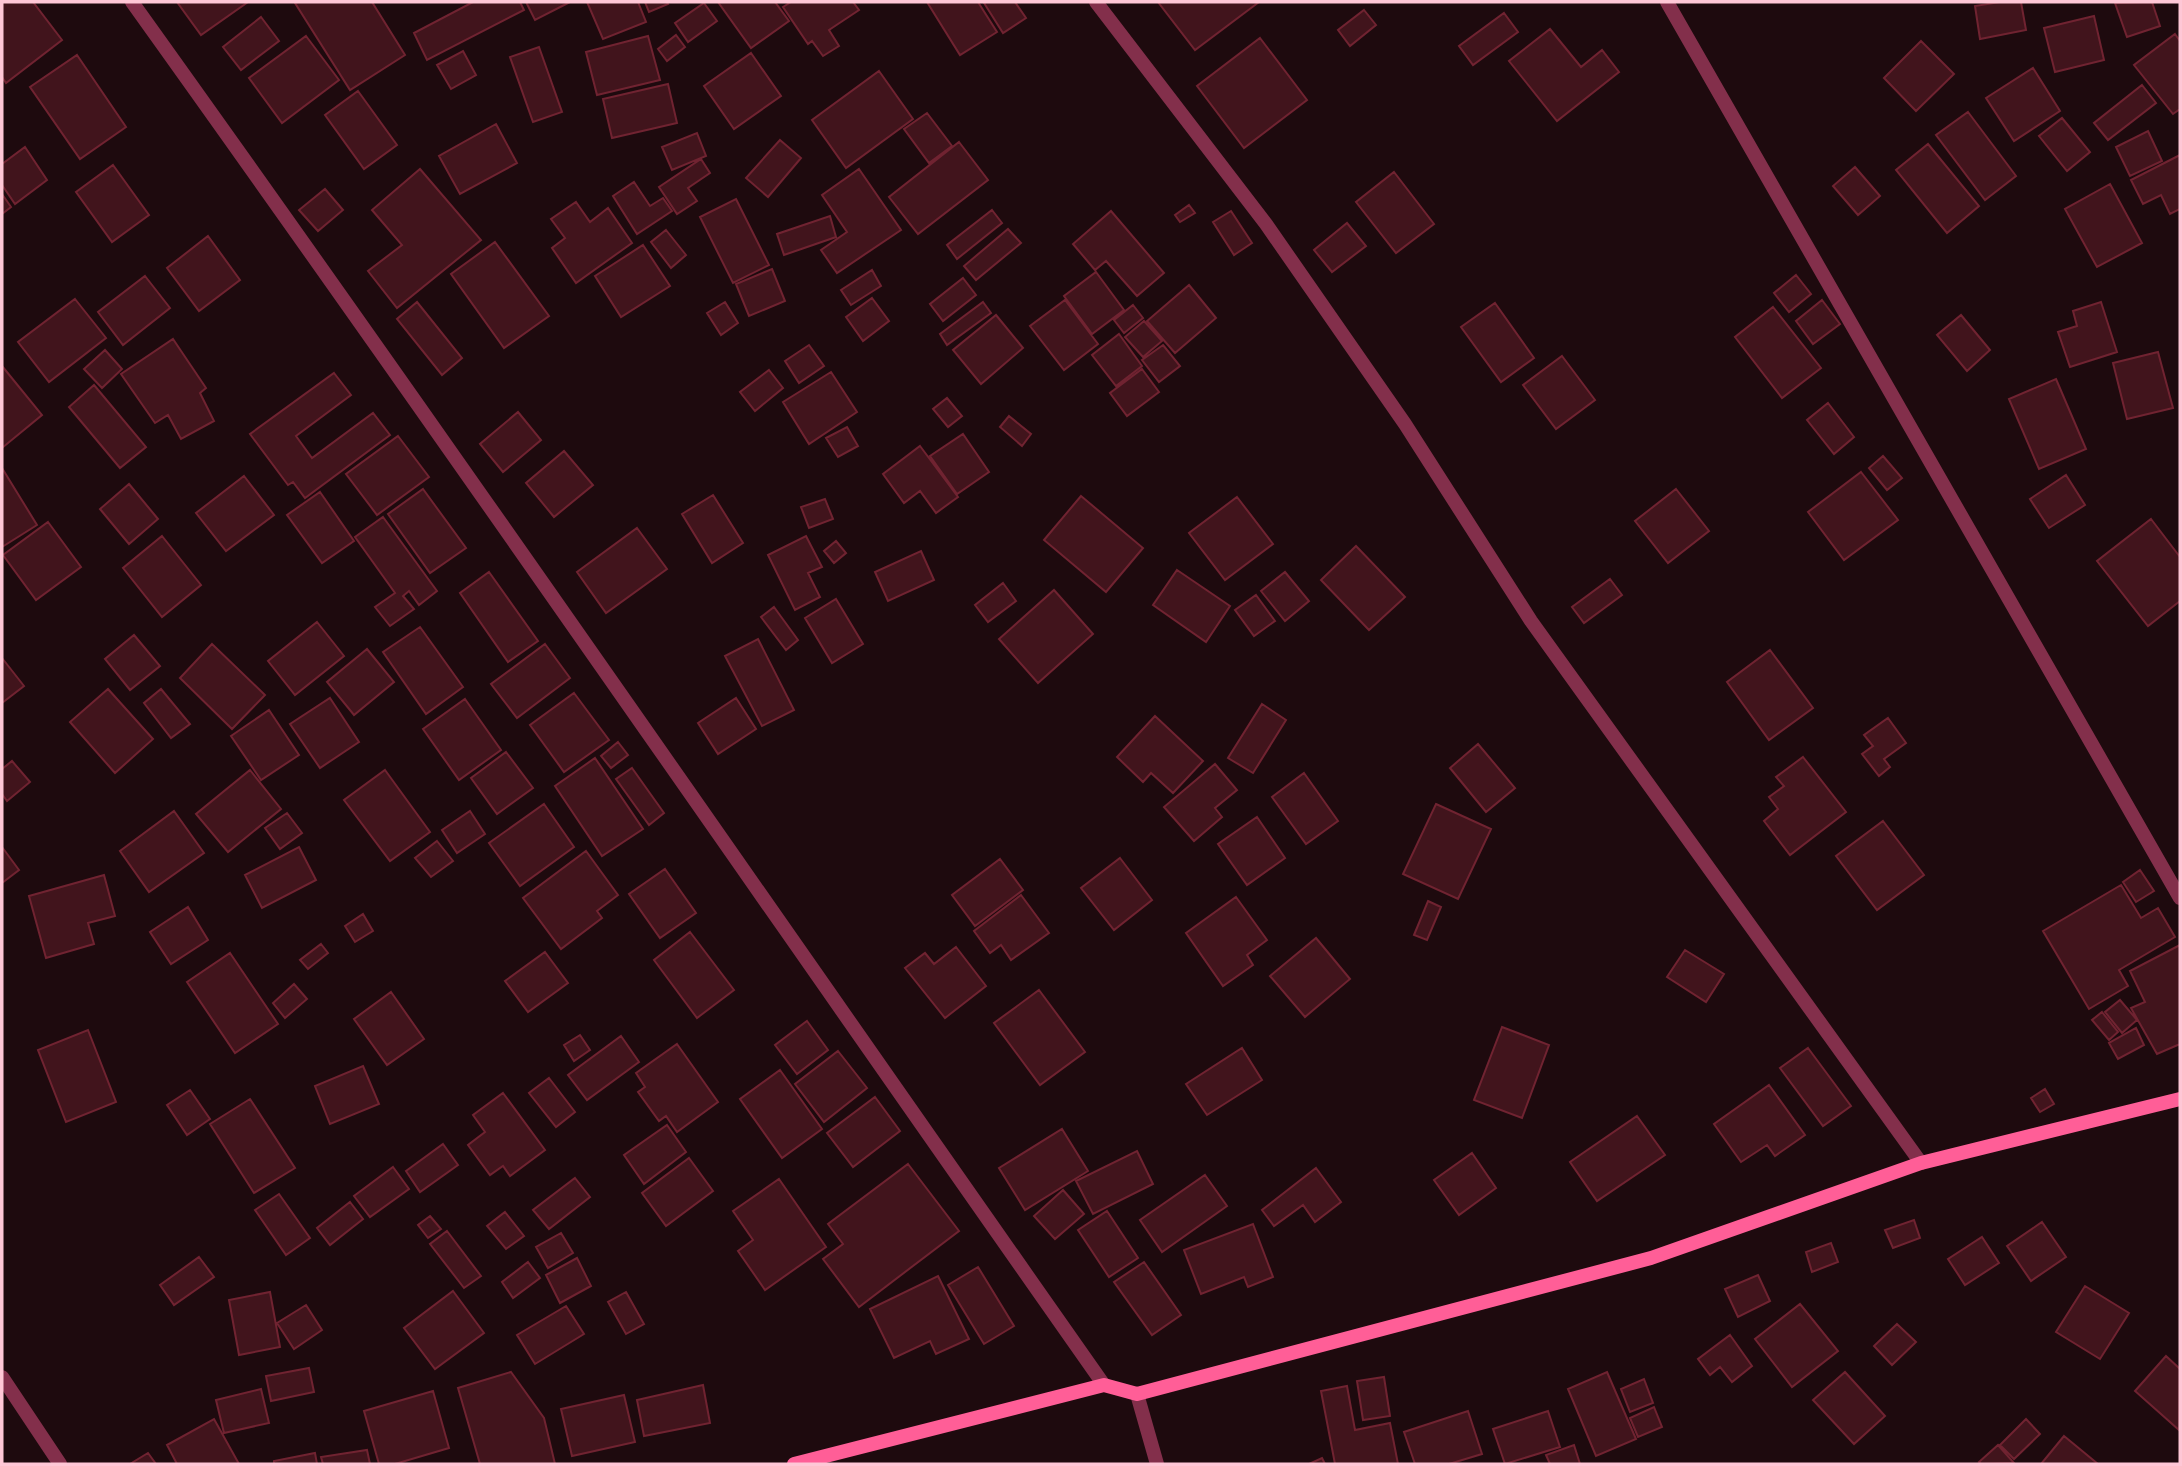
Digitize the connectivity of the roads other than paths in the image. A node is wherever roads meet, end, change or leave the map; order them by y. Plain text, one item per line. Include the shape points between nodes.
1 (132, 2) edge
2 (1096, 2) edge
3 (1667, 2) edge
4 (2180, 898) edge
5 (2180, 1099) edge
6 (1921, 1163) junction
7 (2, 1377) edge
8 (1104, 1385) junction
9 (1137, 1394) junction
10 (60, 1464) edge
11 (794, 1464) edge
12 (1157, 1464) edge

1 - 8 street via 376,343
2 - 6 street via 1266,224 1405,424 1531,621
3 - 4 street
5 - 6 street
6 - 9 street via 1651,1258
7 - 10 street
8 - 9 street
8 - 11 street
9 - 12 street

